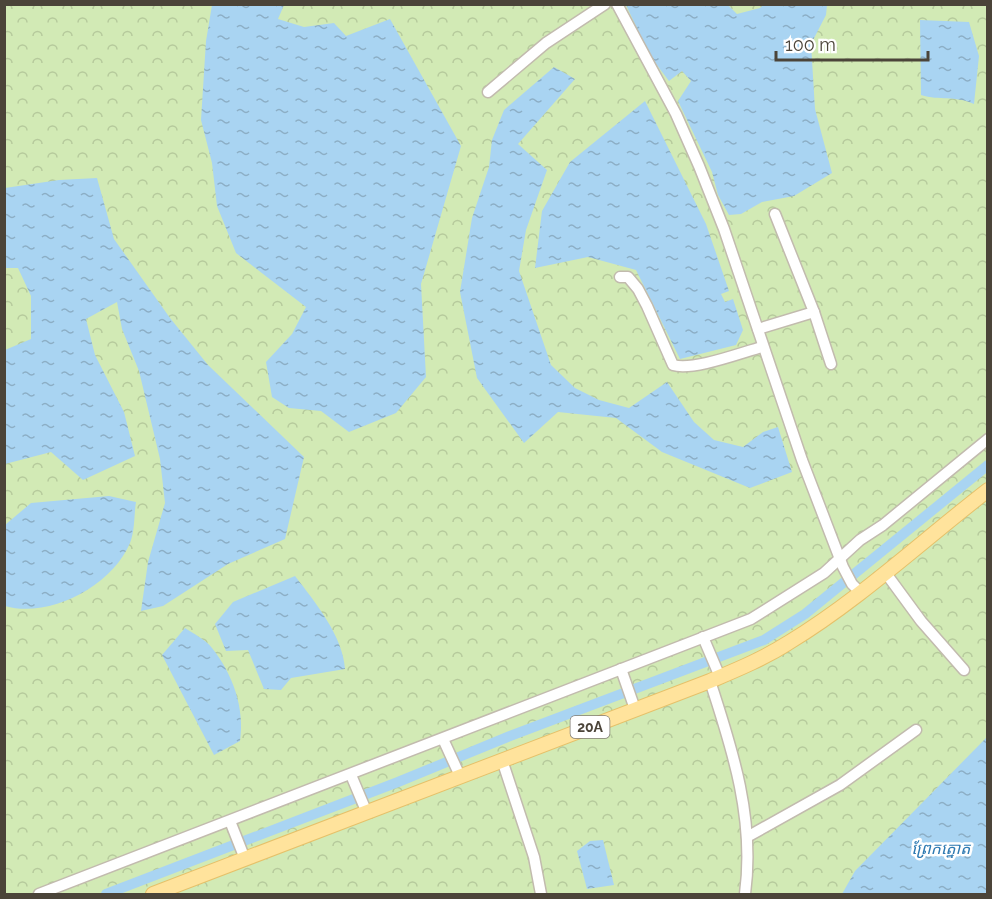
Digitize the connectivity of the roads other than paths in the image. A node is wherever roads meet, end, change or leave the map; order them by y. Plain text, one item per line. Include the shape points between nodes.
1 (605, 4) edge
2 (616, 4) edge
3 (488, 92) dead end
4 (775, 214) dead end
5 (620, 277) dead end
6 (814, 312) junction
7 (758, 329) junction
8 (762, 347) junction
9 (831, 364) dead end
10 (985, 445) edge
11 (987, 490) edge
12 (841, 562) junction
13 (885, 572) junction
14 (856, 588) junction
15 (703, 637) junction
16 (964, 670) dead end
17 (623, 674) junction
18 (715, 679) junction
19 (633, 704) junction
20 (916, 730) dead end
21 (443, 739) junction
22 (501, 760) junction
23 (460, 776) junction
24 (353, 779) junction
25 (367, 813) junction
26 (230, 821) junction
27 (747, 837) junction
28 (245, 859) junction
29 (39, 894) edge
30 (153, 894) edge
31 (541, 894) edge
32 (745, 894) edge

1 - 3 street via 546,44
2 - 7 street via 676,114 699,166
4 - 6 street
5 - 8 street via 628,277 638,289 673,365 693,365
6 - 7 street
6 - 9 street
7 - 8 street
8 - 12 street
10 - 12 street
11 - 13 main road, 20A
12 - 14 street
12 - 15 street via 775,606
13 - 14 main road, 20A
13 - 16 street
14 - 18 main road, 20A via 787,644
15 - 17 street
15 - 18 street
17 - 19 street
17 - 21 street
18 - 19 main road, 20A
18 - 27 street via 739,778
19 - 22 main road, 20A
20 - 27 street via 840,785
21 - 23 street
21 - 24 street
22 - 23 main road, 20A
22 - 31 street via 534,857
23 - 25 main road, 20A
24 - 25 street
24 - 26 street
25 - 28 main road, 20A
26 - 28 street
26 - 29 street
27 - 32 street
28 - 30 main road, 20A

